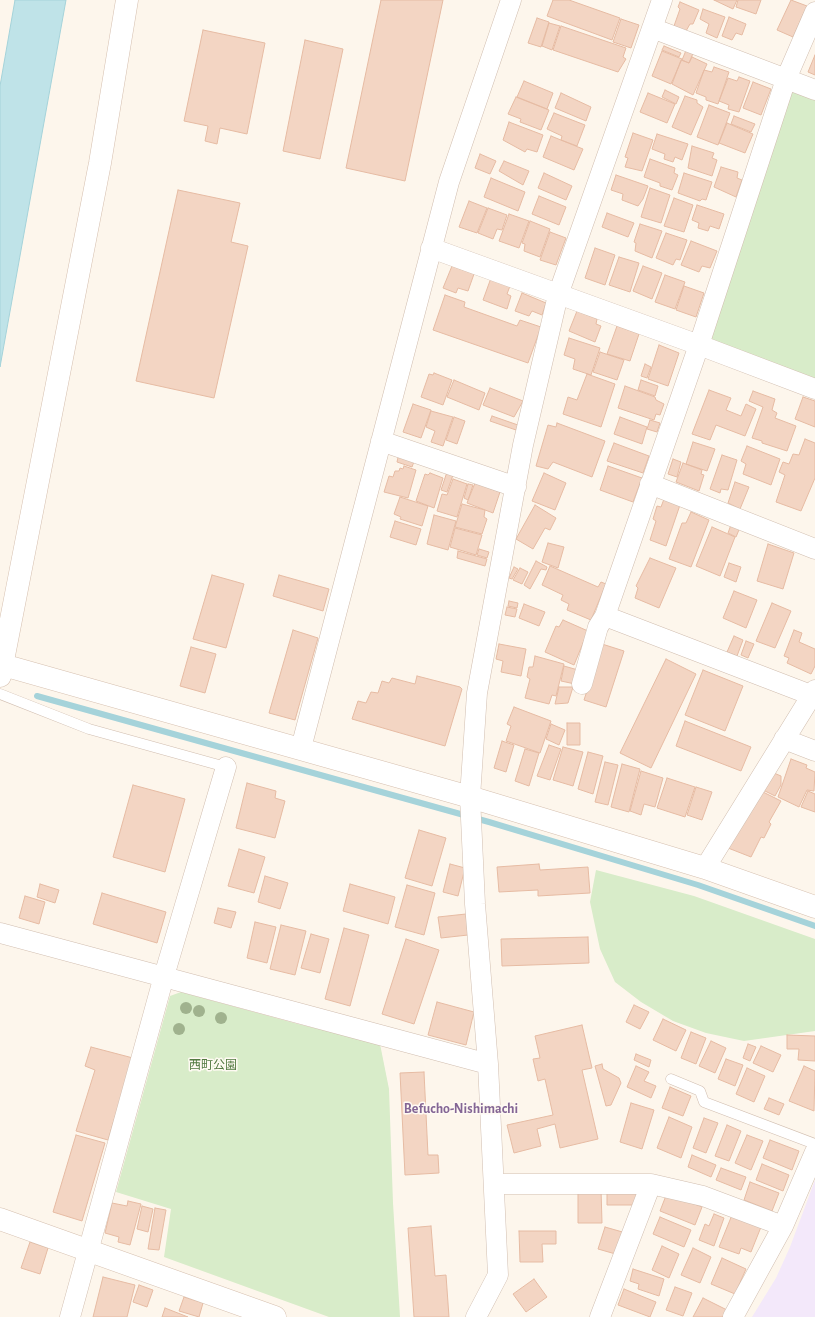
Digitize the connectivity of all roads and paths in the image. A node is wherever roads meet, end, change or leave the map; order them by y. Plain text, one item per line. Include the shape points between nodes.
1 (127, 0) edge
2 (511, 0) edge
3 (662, 0) edge
4 (815, 12) edge
5 (652, 28) junction
6 (786, 79) junction
7 (815, 90) edge
8 (431, 248) junction
9 (558, 295) junction
10 (699, 344) junction
11 (815, 389) edge
12 (381, 441) junction
13 (650, 484) junction
14 (516, 487) junction
15 (815, 549) edge
16 (605, 616) junction
17 (1, 671) edge
18 (582, 684) dead end
19 (813, 693) edge
20 (0, 694) edge
21 (784, 739) junction
22 (301, 748) junction
23 (815, 751) edge
24 (226, 767) joint
25 (470, 796) junction
26 (705, 868) junction
27 (815, 907) edge
28 (0, 932) edge
29 (164, 976) junction
30 (488, 1064) junction
31 (671, 1079) dead end
32 (815, 1144) edge
33 (815, 1152) edge
34 (494, 1184) junction
35 (651, 1184) junction
36 (0, 1219) edge
37 (783, 1226) junction
38 (89, 1250) junction
39 (70, 1317) edge
40 (275, 1317) edge
41 (476, 1317) edge
42 (600, 1317) edge
43 (732, 1317) edge

1 - 17 street via 100,163
2 - 8 street via 449,182
3 - 5 street
4 - 6 street
5 - 6 street
5 - 9 street
6 - 7 street
6 - 10 street
8 - 9 street
8 - 12 street
9 - 10 street
9 - 14 street
10 - 11 street
10 - 13 street
12 - 14 street
12 - 22 street
13 - 15 street
13 - 16 street
14 - 25 street via 477,693
16 - 18 street via 598,627
16 - 19 street
17 - 22 street
19 - 21 street
20 - 24 lane via 89,729
21 - 23 street
21 - 26 street
22 - 25 street
24 - 29 street
25 - 26 street
25 - 30 street via 475,904
26 - 27 street
28 - 29 street
29 - 30 street
29 - 38 street
30 - 34 street
31 - 32 lane via 700,1091 704,1102
33 - 37 street
34 - 35 street
34 - 41 street via 498,1275
35 - 37 street via 703,1196
35 - 42 street
36 - 38 street
37 - 43 street
38 - 39 street
38 - 40 street

